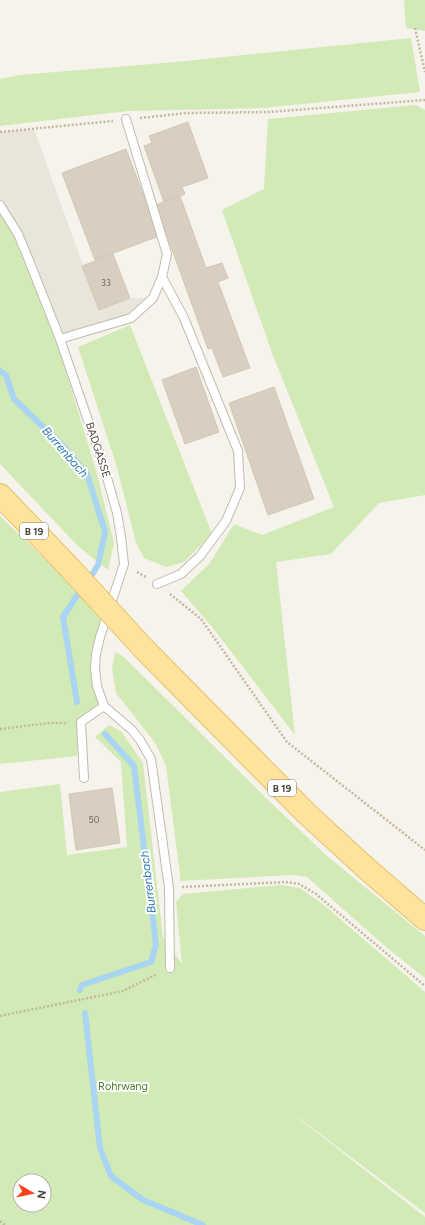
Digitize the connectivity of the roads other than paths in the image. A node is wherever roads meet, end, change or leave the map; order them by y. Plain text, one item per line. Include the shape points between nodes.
1 (126, 119) road end
2 (0, 205) edge
3 (162, 277) junction
4 (60, 339) junction
5 (0, 495) edge
6 (157, 584) road end
7 (104, 706) junction
8 (84, 778) dead end
9 (425, 919) edge
10 (170, 968) road end

1 - 3 lane via 167,254
2 - 4 lane, BADGASSE via 24,247
3 - 4 lane via 153,298 130,318
3 - 6 lane via 184,318 238,451 240,488 226,521 200,556 181,574
4 - 7 lane, BADGASSE via 112,494 122,537 124,564 96,654 95,669
5 - 9 main road, B 19, bridge via 145,650 306,813
7 - 8 lane via 81,722
7 - 10 lane via 132,730 151,759 169,888

